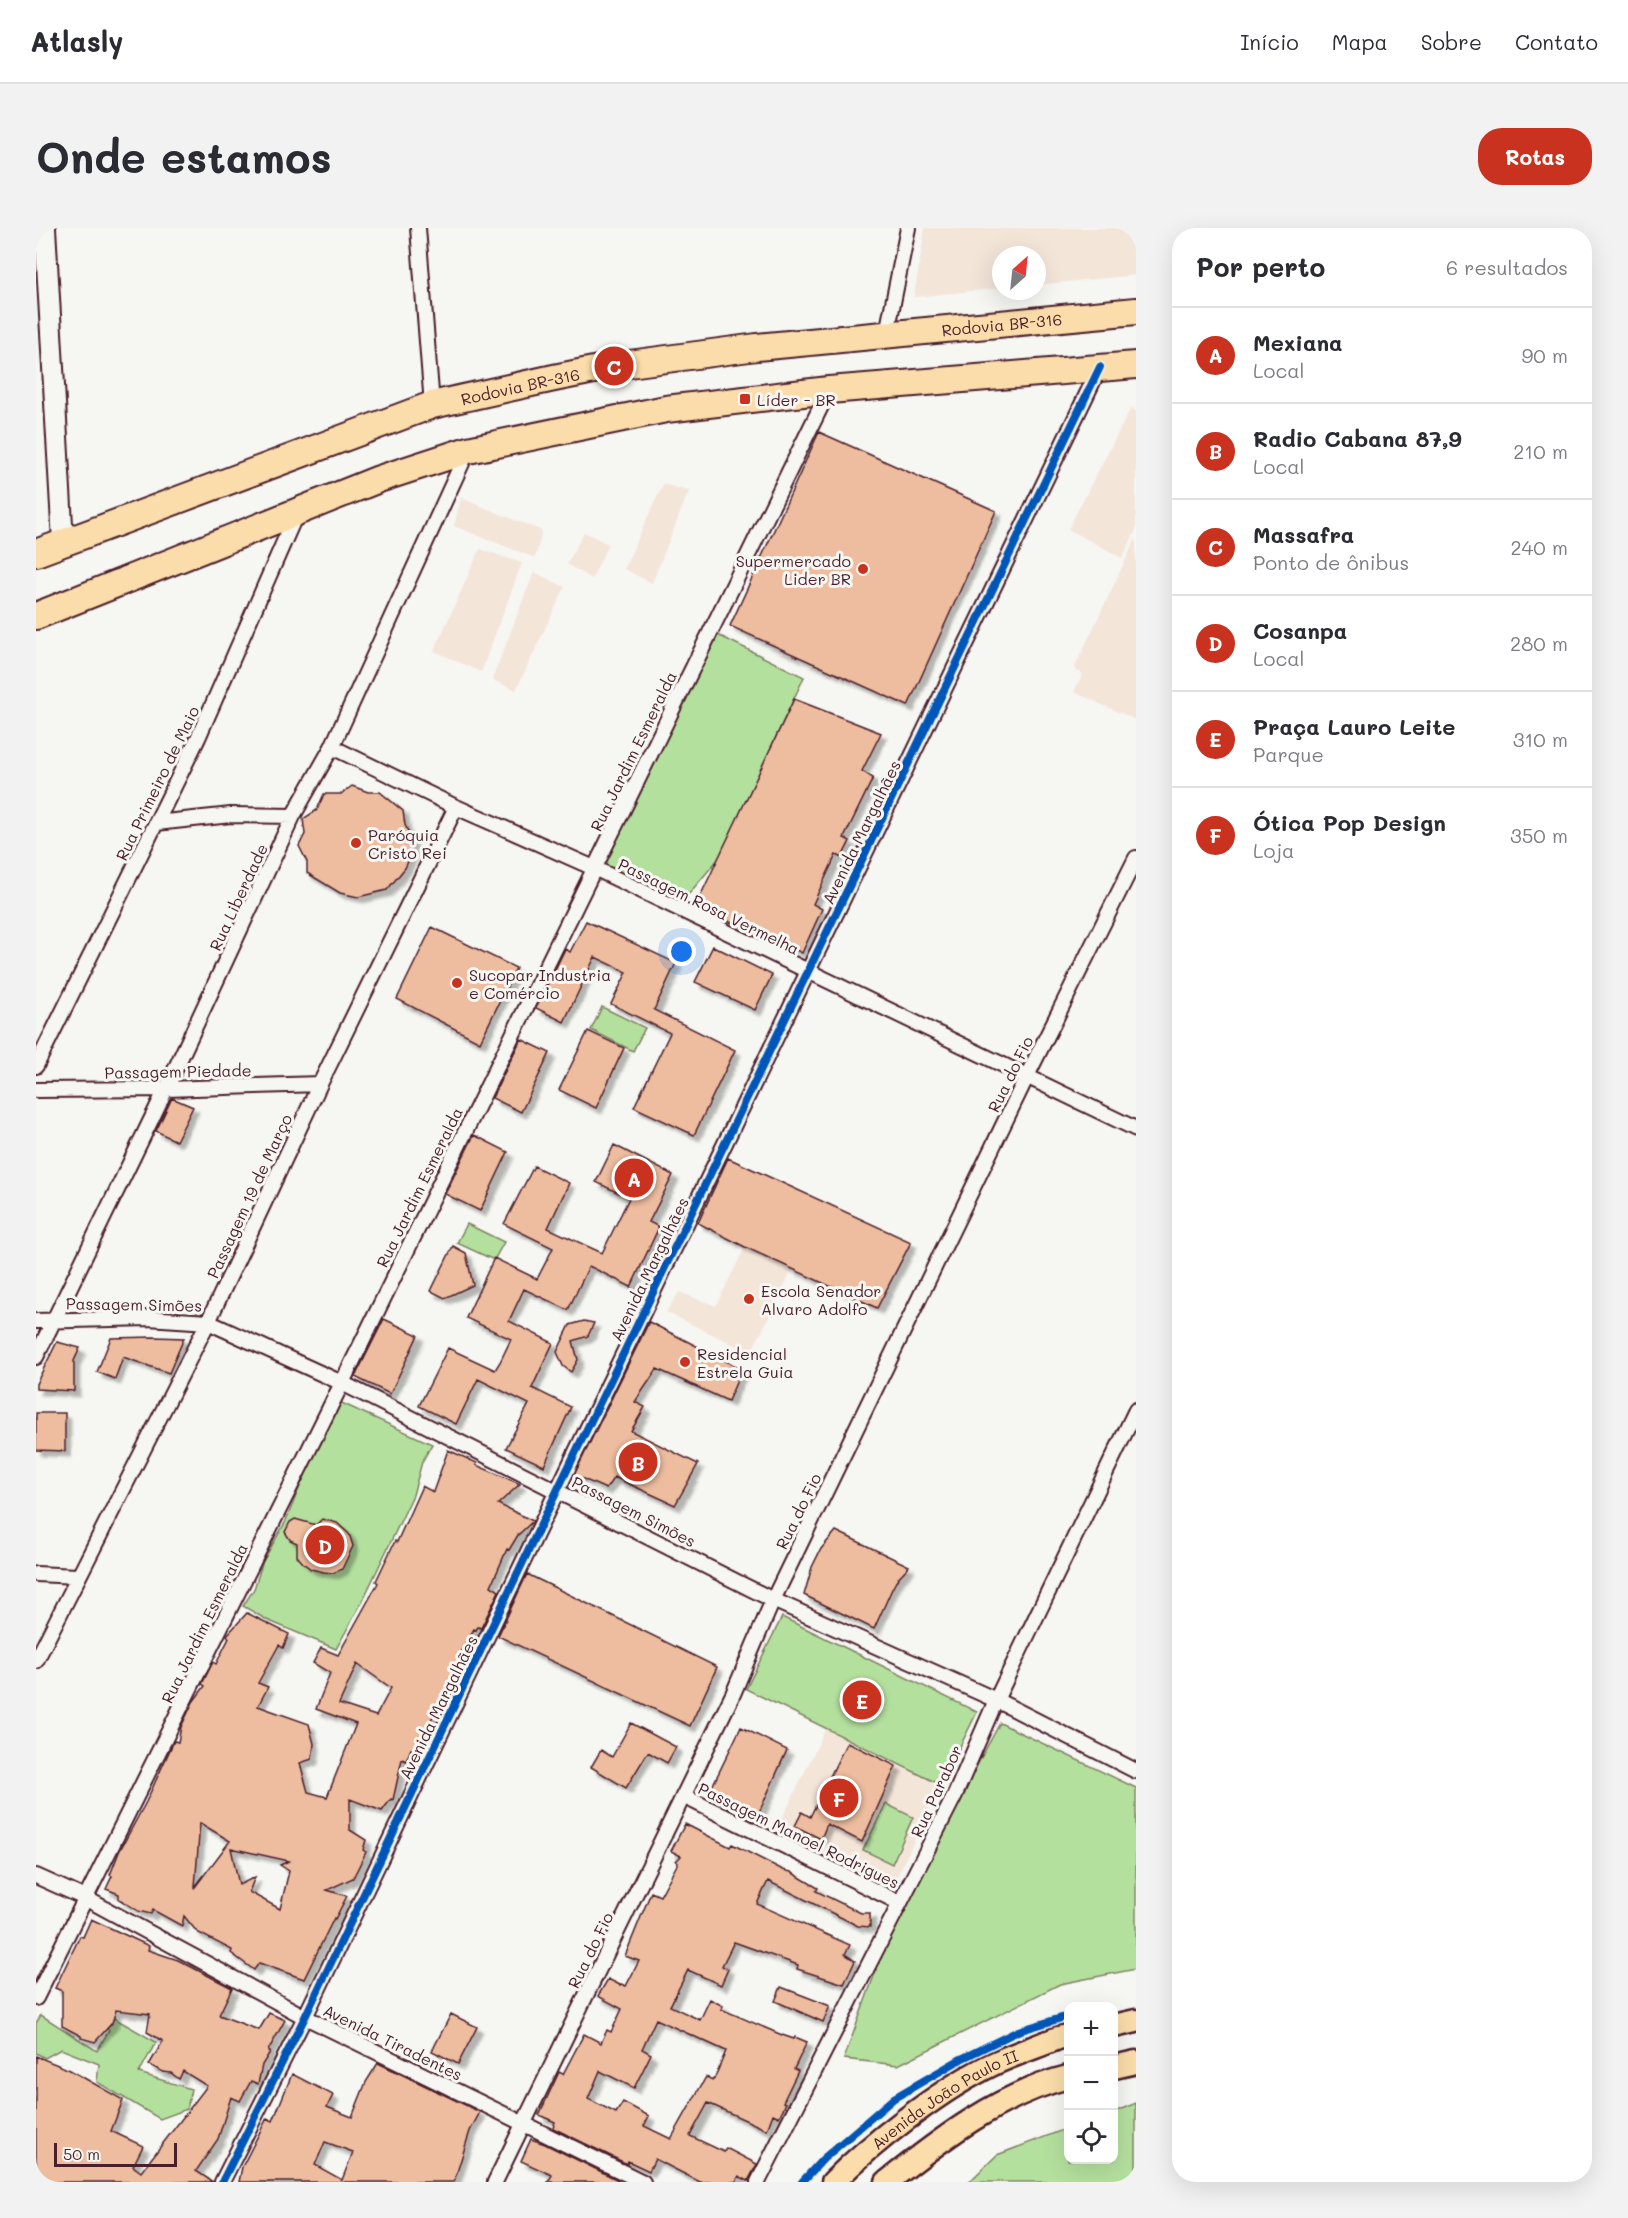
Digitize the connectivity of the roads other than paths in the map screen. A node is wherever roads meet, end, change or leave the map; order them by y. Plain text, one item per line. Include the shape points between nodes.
1 (45, 228) edge
2 (418, 228) edge
3 (908, 228) edge
4 (1136, 311) edge
5 (887, 333) junction
6 (1136, 365) edge
7 (1100, 368) junction
8 (829, 390) junction
9 (432, 405) junction
10 (468, 450) junction
11 (298, 511) junction
12 (63, 542) junction
13 (36, 553) edge
14 (36, 616) edge
15 (332, 747) junction
16 (456, 807) junction
17 (293, 816) junction
18 (156, 823) junction
19 (1136, 858) edge
20 (594, 868) junction
21 (808, 972) junction
22 (36, 1066) edge
23 (1027, 1076) junction
24 (320, 1084) junction
25 (166, 1089) junction
26 (36, 1090) edge
27 (1136, 1129) edge
28 (55, 1319) junction
29 (36, 1321) edge
30 (208, 1322) junction
31 (36, 1357) edge
32 (342, 1383) junction
33 (1136, 1410) edge
34 (556, 1491) junction
35 (36, 1574) edge
36 (77, 1576) junction
37 (773, 1600) junction
38 (36, 1661) edge
39 (996, 1700) junction
40 (1136, 1771) edge
41 (683, 1796) junction
42 (36, 1876) edge
43 (85, 1898) junction
44 (900, 1903) junction
45 (36, 1998) edge
46 (305, 2017) junction
47 (1136, 2021) edge
48 (1118, 2025) edge
49 (1064, 2038) edge
50 (1136, 2062) edge
51 (1118, 2066) edge
52 (1064, 2078) edge
53 (524, 2124) junction
54 (222, 2182) edge
55 (495, 2182) edge
56 (643, 2182) edge
57 (758, 2182) edge
58 (833, 2182) edge
59 (886, 2182) edge

1 - 12 street
2 - 9 street
3 - 5 street
4 - 5 highway, Rodovia BR-316
5 - 9 highway, Rodovia BR-316 via 614,366
6 - 7 highway
7 - 8 highway
7 - 21 street, Avenida Margalhães
8 - 10 highway via 666,409
8 - 20 street, Rua Jardim Esmeralda
9 - 12 highway, Rodovia BR-316
10 - 11 highway
10 - 15 street, Rua Liberdade
11 - 14 highway
11 - 18 street, Rua Primeiro de Maio via 198,738
12 - 13 highway, Rodovia BR-316
15 - 16 street, Passagem Rosa Vermelha
15 - 17 street, Rua Liberdade
16 - 20 street, Passagem Rosa Vermelha
16 - 24 street, Passagem 19 de Março
17 - 18 street via 231,815
17 - 25 street, Rua Liberdade
18 - 22 street, Rua Primeiro de Maio
19 - 23 street, Rua do Fio
20 - 21 street, Passagem Rosa Vermelha
20 - 32 street, Rua Jardim Esmeralda
21 - 23 street, Passagem Rosa Vermelha
21 - 34 street, Avenida Margalhães
23 - 27 street, Passagem Rosa Vermelha
23 - 37 street, Rua do Fio
24 - 25 street, Passagem Piedade
24 - 30 street, Passagem 19 de Março
25 - 26 street, Passagem Piedade
25 - 28 street, Rua Liberdade
28 - 29 street, Passagem Simões
28 - 30 street, Passagem Simões
28 - 31 street, Rua Liberdade
30 - 32 street, Passagem Simões
30 - 36 street, Passagem 19 de Março
32 - 34 street, Passagem Simões
32 - 43 street, Rua Jardim Esmeralda
33 - 39 street, Rua Parabor
34 - 37 street, Passagem Simões
34 - 46 street, Avenida Margalhães
35 - 36 street
36 - 38 street, Passagem 19 de Março
37 - 39 street, Passagem Simões
37 - 41 street, Rua do Fio
39 - 40 street, Passagem Simões
39 - 44 street, Rua Parabor via 955,1795
41 - 44 street, Passagem Manoel Rodrigues
41 - 53 street, Rua do Fio
42 - 43 street, Avenida Tiradentes
43 - 45 street, Rua Jardim Esmeralda
43 - 46 street, Avenida Tiradentes
44 - 57 street, Rua Parabor
46 - 53 street, Avenida Tiradentes
46 - 54 street, Avenida Margalhães
47 - 48 main road
49 - 58 main road, Avenida João Paulo II via 985,2068 935,2099
50 - 51 main road
52 - 59 main road, Avenida João Paulo II via 994,2107 957,2129
53 - 55 street, Rua do Fio
53 - 56 street, Avenida Tiradentes

